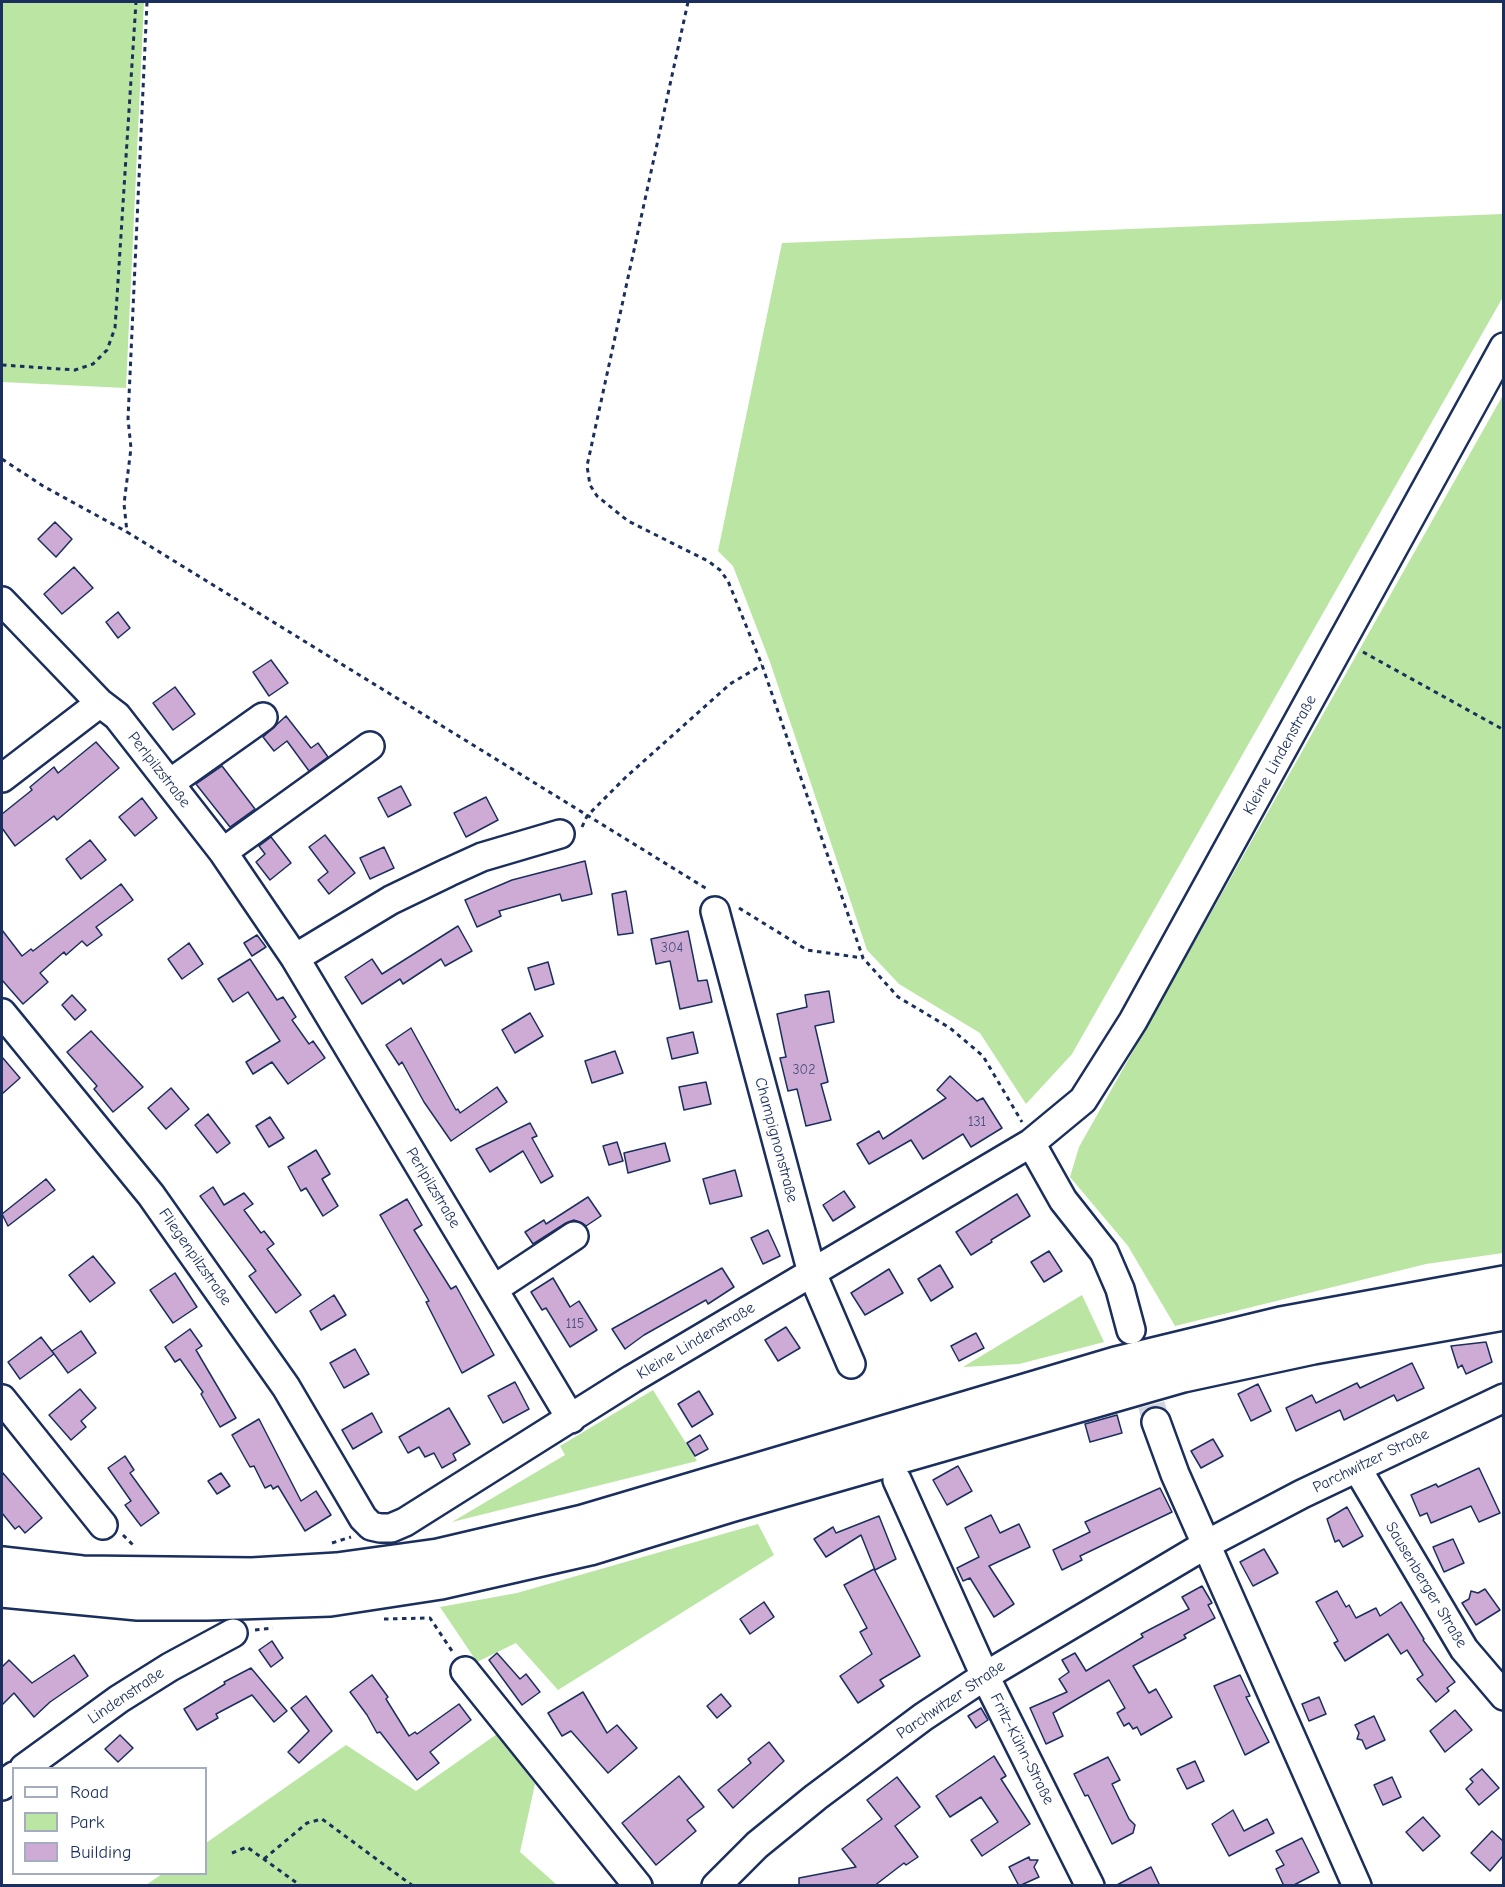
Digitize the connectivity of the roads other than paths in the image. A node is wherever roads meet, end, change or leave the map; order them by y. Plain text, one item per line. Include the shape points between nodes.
1 (1503, 347) edge
2 (2, 601) edge
3 (100, 703) junction
4 (263, 717) dead end
5 (370, 746) dead end
6 (2, 778) edge
7 (170, 783) junction
8 (560, 834) dead end
9 (223, 852) junction
10 (723, 904) road end
11 (295, 958) junction
12 (2, 1013) edge
13 (1031, 1143) junction
14 (574, 1236) dead end
15 (812, 1273) junction
16 (1503, 1283) edge
17 (494, 1289) junction
18 (1503, 1313) edge
19 (1131, 1330) dead end
20 (851, 1364) dead end
21 (1503, 1398) edge
22 (2, 1399) edge
23 (571, 1419) junction
24 (1156, 1422) tunnel mouth
25 (1357, 1468) junction
26 (897, 1480) dead end
27 (363, 1518) joint
28 (103, 1525) dead end
29 (1207, 1544) junction
30 (2, 1564) edge
31 (2, 1590) edge
32 (233, 1633) road end
33 (465, 1671) road end
34 (985, 1676) junction
35 (1503, 1696) edge
36 (23, 1767) edge
37 (638, 1886) edge
38 (716, 1886) edge
39 (1090, 1886) edge
40 (1357, 1886) edge

1 - 13 street, Kleine Lindenstraße via 1133,1021 1083,1100
2 - 3 street, Perlpilzstraße
3 - 6 street
3 - 7 street, Perlpilzstraße via 117,716
4 - 7 street
5 - 9 street
7 - 9 street, Perlpilzstraße
8 - 11 street via 482,857 449,872 391,900
9 - 11 street, Perlpilzstraße
10 - 15 street, Champignonstraße
11 - 17 street, Perlpilzstraße
12 - 27 street, Fliegenpilzstraße via 151,1195 286,1387
13 - 15 street, Kleine Lindenstraße
13 - 19 street via 1063,1200 1104,1252 1120,1288
14 - 17 street
15 - 20 street, Champignonstraße
15 - 23 street, Kleine Lindenstraße
16 - 30 highway via 1281,1324 1116,1364 583,1522 438,1556 337,1570 252,1575 82,1573
17 - 23 street, Perlpilzstraße
18 - 31 highway via 1183,1375 590,1548 441,1582 330,1599 207,1603 138,1603
21 - 25 street, Parchwitzer Straße
22 - 28 street
23 - 27 street, Kleine Lindenstraße via 405,1522 380,1528
24 - 29 street
25 - 29 street, Parchwitzer Straße
25 - 35 street, Sausenberger Straße via 1464,1649
26 - 34 street, Fritz-Kühn-Straße
29 - 34 street, Parchwitzer Straße
29 - 40 street
32 - 36 street, Lindenstraße via 119,1699
33 - 37 street
34 - 38 street, Parchwitzer Straße via 816,1797 757,1845
34 - 39 street, Fritz-Kühn-Straße

